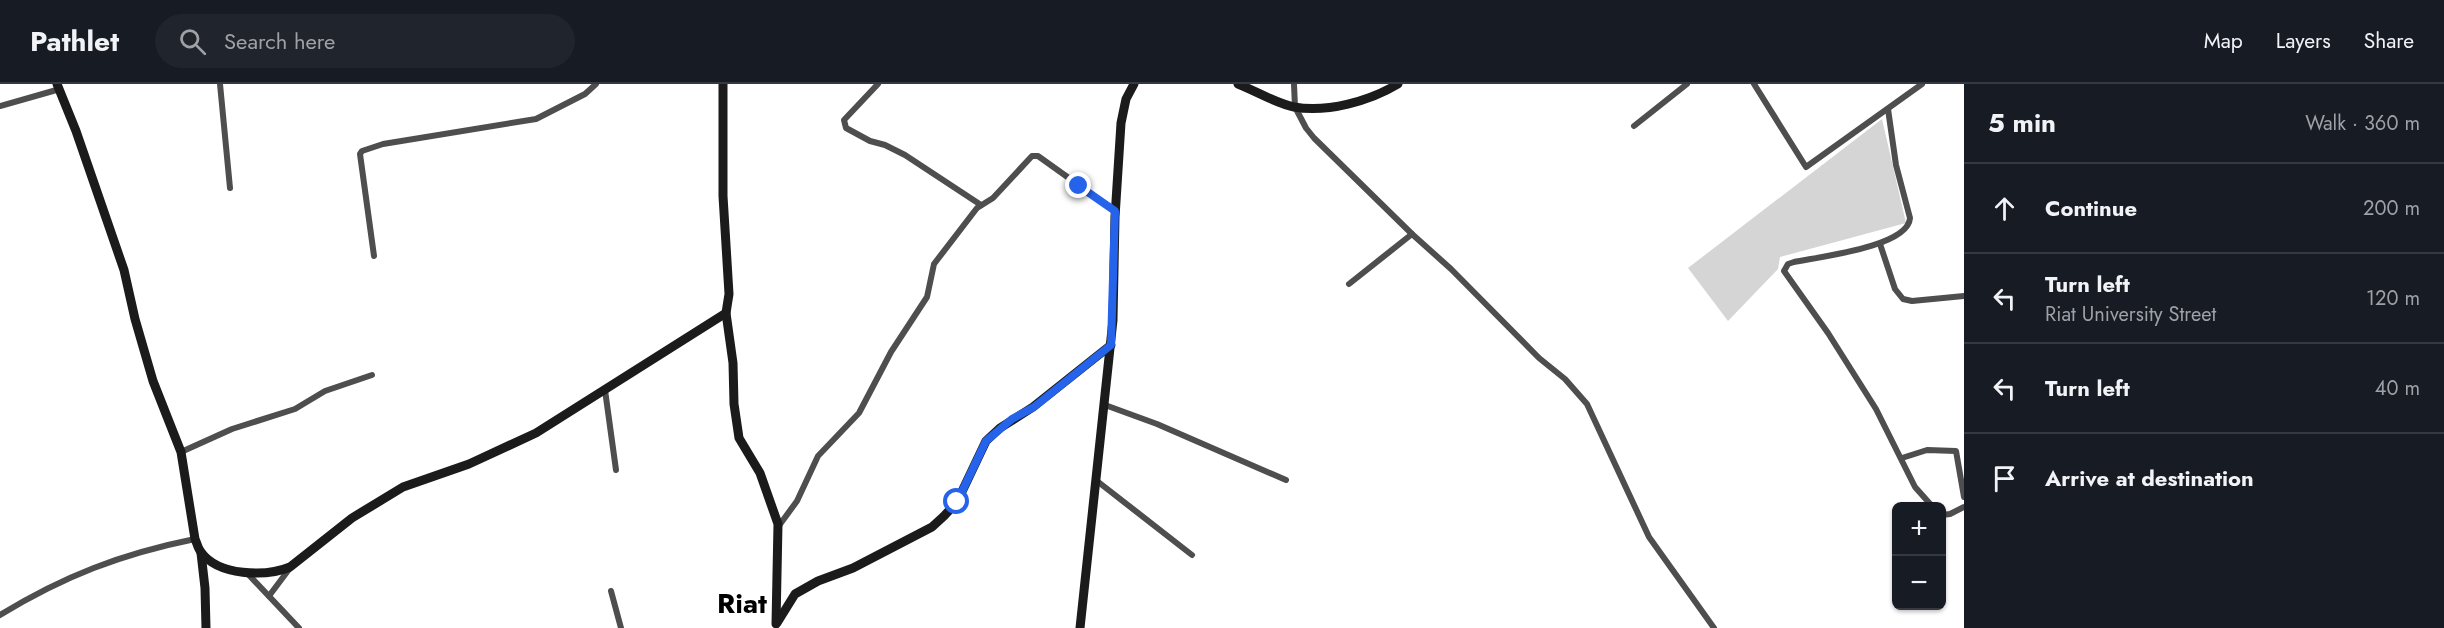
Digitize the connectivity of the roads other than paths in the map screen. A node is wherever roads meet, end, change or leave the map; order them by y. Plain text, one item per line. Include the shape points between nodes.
1 (220, 84) edge
2 (596, 84) edge
3 (723, 84) edge
4 (878, 84) edge
5 (1238, 84) edge
6 (1294, 84) edge
7 (1398, 84) edge
8 (1688, 84) edge
9 (1754, 84) edge
10 (1922, 84) edge
11 (58, 86) edge
12 (1129, 86) edge
13 (0, 106) edge
14 (1295, 107) junction
15 (1888, 110) junction
16 (1634, 126) dead end
17 (230, 188) dead end
18 (981, 206) junction
19 (1115, 211) junction
20 (1412, 234) junction
21 (1880, 244) junction
22 (374, 256) dead end
23 (1349, 284) dead end
24 (1964, 296) edge
25 (726, 313) junction
26 (1111, 345) junction
27 (372, 375) dead end
28 (605, 390) junction
29 (1105, 405) junction
30 (181, 452) junction
31 (1902, 458) junction
32 (616, 470) dead end
33 (1286, 480) dead end
34 (1097, 481) junction
35 (1964, 497) edge
36 (1928, 502) edge
37 (1964, 507) edge
38 (1946, 514) edge
39 (778, 527) junction
40 (195, 539) junction
41 (201, 553) junction
42 (1191, 555) dead end
43 (290, 567) junction
44 (246, 573) junction
45 (611, 591) dead end
46 (269, 596) junction
47 (0, 615) edge
48 (775, 626) edge
49 (206, 628) edge
50 (299, 628) edge
51 (621, 628) edge
52 (1080, 628) edge
53 (1714, 628) edge

1 - 17 street
2 - 22 street via 537,119 383,144 362,151
3 - 25 street via 729,294
4 - 18 street via 844,120 846,128 905,155
5 - 14 street
6 - 14 street
7 - 14 street via 1337,106
8 - 16 street
9 - 15 street via 1806,167
10 - 15 street
11 - 13 street
11 - 30 street via 124,270 153,381
12 - 19 street via 1121,123
14 - 20 street via 1314,138
15 - 21 street via 1894,157 1910,222 1898,236
18 - 19 street via 1035,155
18 - 39 street via 934,264 927,297 891,352 859,413 818,456 797,501
19 - 26 street
20 - 23 street
20 - 53 street via 1587,404 1649,537
21 - 24 street via 1895,289 1903,299
21 - 31 street via 1794,262 1784,271 1864,390
25 - 28 street
25 - 39 street via 738,438 760,473
26 - 29 street
26 - 48 street via 1034,407 992,434 957,502 945,516 853,568 795,594
27 - 30 street
28 - 32 street
28 - 43 street via 514,445 403,487 352,518
29 - 33 street
29 - 34 street
30 - 40 street
31 - 35 street via 1927,450 1956,451
31 - 36 street via 1915,487
34 - 42 street
34 - 52 street
37 - 38 street
39 - 48 street
40 - 41 street
40 - 47 street via 147,549 79,573
41 - 44 street via 228,569
41 - 49 street
43 - 44 street via 279,572
43 - 46 street
44 - 46 street
45 - 51 street
46 - 50 street

